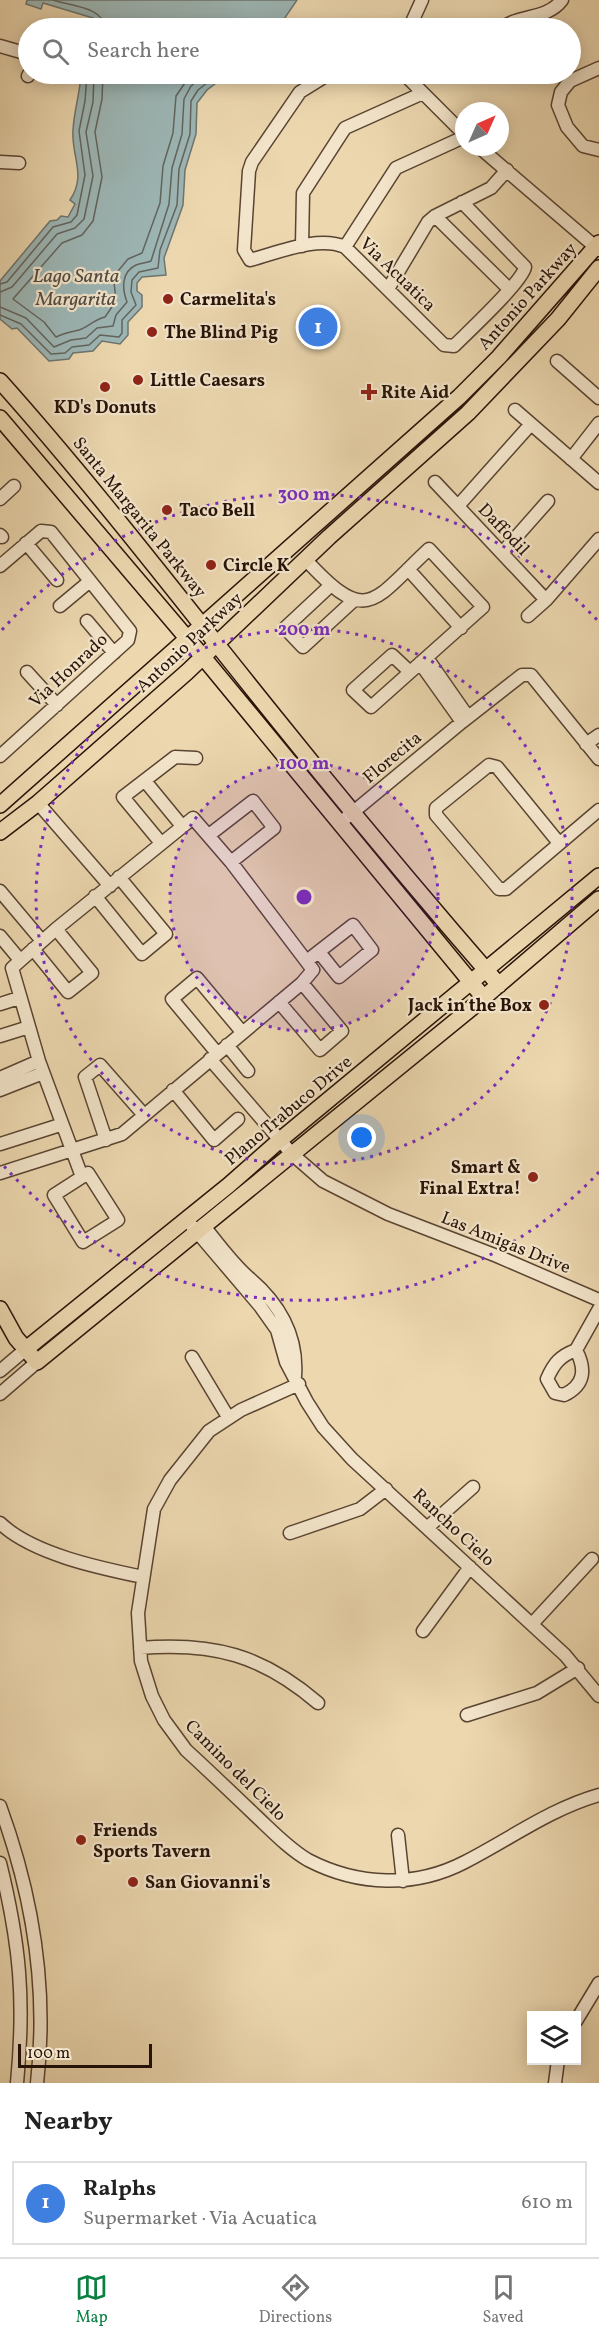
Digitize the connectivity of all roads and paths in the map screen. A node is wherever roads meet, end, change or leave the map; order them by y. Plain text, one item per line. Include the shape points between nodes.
1 (422, 0) edge
2 (562, 0) edge
3 (414, 18) edge
4 (528, 18) edge
5 (0, 45) edge
6 (18, 51) edge
7 (599, 68) edge
8 (581, 76) edge
9 (312, 84) edge
10 (414, 84) edge
11 (568, 84) edge
12 (423, 93) junction
13 (455, 126) edge
14 (455, 139) edge
15 (599, 150) edge
16 (490, 156) edge
17 (0, 162) edge
18 (19, 163) dead end
19 (507, 170) junction
20 (462, 202) junction
21 (435, 216) junction
22 (302, 246) junction
23 (345, 247) junction
24 (598, 247) edge
25 (599, 268) edge
26 (388, 289) junction
27 (509, 289) junction
28 (557, 361) dead end
29 (0, 381) edge
30 (599, 398) edge
31 (515, 410) dead end
32 (0, 418) edge
33 (599, 423) edge
34 (531, 424) junction
35 (572, 459) junction
36 (435, 482) dead end
37 (599, 483) edge
38 (14, 486) dead end
39 (0, 499) edge
40 (548, 501) dead end
41 (458, 506) junction
42 (599, 539) edge
43 (26, 543) junction
44 (502, 553) junction
45 (306, 560) junction
46 (0, 566) edge
47 (408, 569) junction
48 (57, 580) dead end
49 (90, 580) junction
50 (330, 586) junction
51 (546, 600) junction
52 (353, 601) junction
53 (60, 606) dead end
54 (528, 616) dead end
55 (87, 621) dead end
56 (202, 624) junction
57 (461, 628) junction
58 (186, 638) junction
59 (218, 643) junction
60 (114, 653) junction
61 (203, 657) junction
62 (419, 664) junction
63 (27, 672) dead end
64 (57, 705) junction
65 (465, 719) junction
66 (599, 735) edge
67 (586, 744) junction
68 (0, 756) edge
69 (196, 758) dead end
70 (599, 759) edge
71 (144, 781) junction
72 (38, 803) junction
73 (0, 805) edge
74 (599, 810) edge
75 (354, 813) junction
76 (339, 824) junction
77 (182, 826) junction
78 (0, 832) edge
79 (209, 835) junction
80 (161, 843) junction
81 (560, 843) junction
82 (231, 862) junction
83 (599, 876) edge
84 (120, 877) junction
85 (110, 886) junction
86 (0, 891) edge
87 (95, 896) junction
88 (599, 899) edge
89 (56, 929) junction
90 (0, 936) edge
91 (37, 945) junction
92 (319, 952) dead end
93 (21, 960) junction
94 (308, 960) junction
95 (486, 970) junction
96 (471, 982) junction
97 (302, 983) junction
98 (499, 986) junction
99 (19, 998) junction
100 (484, 998) junction
101 (279, 1002) junction
102 (0, 1004) edge
103 (29, 1026) junction
104 (242, 1032) junction
105 (0, 1036) edge
106 (218, 1052) junction
107 (41, 1067) junction
108 (248, 1071) dead end
109 (0, 1078) edge
110 (0, 1090) edge
111 (173, 1090) junction
112 (144, 1115) junction
113 (238, 1119) dead end
114 (60, 1125) junction
115 (106, 1140) junction
116 (280, 1140) junction
117 (0, 1144) edge
118 (72, 1150) junction
119 (292, 1154) junction
120 (0, 1173) edge
121 (82, 1177) junction
122 (190, 1216) junction
123 (202, 1230) junction
124 (272, 1298) junction
125 (599, 1300) edge
126 (260, 1306) junction
127 (0, 1309) edge
128 (599, 1309) edge
129 (282, 1327) junction
130 (26, 1349) junction
131 (576, 1350) dead end
132 (192, 1357) dead end
133 (37, 1362) junction
134 (0, 1371) edge
135 (297, 1380) junction
136 (0, 1394) edge
137 (228, 1418) junction
138 (473, 1487) dead end
139 (386, 1489) junction
140 (0, 1523) edge
141 (428, 1527) junction
142 (290, 1533) dead end
143 (592, 1559) dead end
144 (470, 1567) junction
145 (143, 1576) junction
146 (532, 1624) junction
147 (423, 1630) dead end
148 (140, 1648) junction
149 (578, 1668) junction
150 (599, 1696) edge
151 (318, 1703) dead end
152 (467, 1715) dead end
153 (599, 1795) edge
154 (0, 1806) edge
155 (398, 1835) dead end
156 (0, 1863) edge
157 (403, 1881) junction
158 (599, 1983) edge
159 (581, 2013) edge
160 (557, 2065) edge
161 (17, 2083) edge
162 (36, 2083) edge
163 (555, 2083) edge

1 - 3 street
2 - 4 street via 546,13
5 - 6 street
7 - 8 street
9 - 22 street, Via Acuatica via 300,92 252,162 243,250 250,260
10 - 12 street
11 - 15 street via 558,105 567,127 583,146
12 - 13 street
12 - 22 street via 345,128 303,193
14 - 23 street via 396,168
16 - 19 street
17 - 18 street
19 - 20 street via 491,188
19 - 24 street
20 - 21 street
20 - 27 street via 524,264 525,271
21 - 26 street
21 - 27 street
22 - 23 street, Via Acuatica via 335,242
23 - 26 street, Via Acuatica
24 - 56 main road, Antonio Parkway via 459,397
25 - 45 main road, Antonio Parkway via 492,390
26 - 27 street, Via Acuatica via 444,345 454,346
28 - 30 street
29 - 56 main road, Santa Margarita Parkway
31 - 34 street
32 - 58 main road
33 - 35 street
34 - 35 street
34 - 41 street
35 - 37 street
36 - 41 street, Daffodil
38 - 39 street
40 - 44 street
41 - 44 street, Daffodil
42 - 51 street
43 - 46 street
43 - 48 street
43 - 49 street via 41,531 51,532
44 - 51 street, Daffodil
45 - 50 street
45 - 59 main road, Antonio Parkway
47 - 52 street via 374,598
47 - 57 street
47 - 57 street via 429,549 483,607
49 - 53 street
49 - 60 street, Via Honrado via 130,631 128,640
50 - 52 street
50 - 52 street via 285,628 303,647
51 - 54 street
55 - 60 street
56 - 58 main road, Antonio Parkway
56 - 59 main road, Santa Margarita Parkway
57 - 62 street
58 - 61 main road
58 - 73 main road, Antonio Parkway
59 - 61 main road, Antonio Parkway
59 - 75 main road, Santa Margarita Parkway
60 - 64 street, Via Honrado
61 - 72 main road, Antonio Parkway
61 - 76 main road
62 - 62 street via 392,655 353,690 370,706
62 - 65 street
63 - 64 street
64 - 68 street, Via Honrado
65 - 67 street, Florecita via 522,675 531,675
65 - 75 street, Florecita
66 - 67 street
67 - 70 street
69 - 71 street via 175,757
71 - 77 street
71 - 80 street via 123,798
72 - 78 main road, Antonio Parkway
72 - 85 street
74 - 81 street
75 - 76 street, Florecita
75 - 95 main road, Santa Margarita Parkway
76 - 96 main road
77 - 79 street via 193,818
77 - 80 street
79 - 82 street
79 - 82 street via 253,801 274,828
80 - 84 street
81 - 81 street via 497,767 489,765 436,808 436,815 499,889 506,889
82 - 94 street
83 - 95 main road, Plano Trabuco Drive
84 - 85 street
84 - 87 street via 166,934 142,954
85 - 87 street
86 - 91 street
87 - 89 street
88 - 98 main road, Plano Trabuco Drive
89 - 91 street
89 - 91 street via 92,973 68,992
90 - 93 street
91 - 93 street
92 - 94 street
93 - 99 street via 12,968
94 - 97 street via 313,970
95 - 96 main road, Plano Trabuco Drive
95 - 98 main road, Santa Margarita Parkway
96 - 100 main road
96 - 116 main road, Plano Trabuco Drive
97 - 101 street
97 - 101 street via 342,1031 320,1050
98 - 100 main road, Plano Trabuco Drive
99 - 102 street
99 - 103 street
100 - 119 main road, Plano Trabuco Drive
101 - 104 street
103 - 105 street
103 - 107 street
104 - 106 street
104 - 106 street via 196,978 172,999
106 - 108 street
106 - 111 street
106 - 116 street, Las Amigas Drive
107 - 109 street
107 - 110 street
107 - 114 street
111 - 112 street
111 - 113 street via 214,1140
112 - 115 street via 122,1134
112 - 115 street via 100,1065 85,1077
114 - 117 street
114 - 118 street
115 - 118 street
116 - 119 street, Las Amigas Drive
116 - 122 main road, Plano Trabuco Drive
118 - 120 street
118 - 121 street
119 - 123 main road, Plano Trabuco Drive
119 - 125 street, Las Amigas Drive via 322,1180 351,1197
121 - 121 street via 88,1173 118,1220 84,1242 54,1195
122 - 123 street, Rancho Cielo
122 - 130 main road, Plano Trabuco Drive
123 - 124 street, Rancho Cielo
123 - 126 street, Rancho Cielo
123 - 133 main road, Plano Trabuco Drive
124 - 126 street
124 - 129 street, Rancho Cielo
126 - 129 street, Rancho Cielo
127 - 130 main road
128 - 131 street
129 - 135 street, Rancho Cielo via 286,1362
130 - 133 main road
130 - 134 street, Plano Trabuco Drive
132 - 137 street
133 - 136 street, Plano Trabuco Drive
135 - 137 street, Camino del Cielo
135 - 139 street, Rancho Cielo via 323,1427
137 - 145 street, Camino del Cielo via 201,1439 164,1490 154,1509
138 - 141 street
139 - 141 street, Rancho Cielo
139 - 142 street via 360,1509
140 - 145 street via 16,1535 68,1559
141 - 144 street, Rancho Cielo
143 - 146 street
144 - 146 street, Rancho Cielo
144 - 147 street
145 - 148 street, Camino del Cielo via 138,1613
146 - 149 street, Rancho Cielo
148 - 151 street via 207,1648 240,1656 291,1680
148 - 157 street, Camino del Cielo via 152,1696 174,1735 278,1837 307,1859 334,1871 371,1881
149 - 150 street, Rancho Cielo
149 - 152 street via 537,1693
153 - 157 street, Camino del Cielo via 542,1817 438,1874
154 - 162 street via 15,1847 38,1950 41,2021
155 - 157 street
156 - 161 street via 21,1970 22,2028
158 - 159 street
160 - 163 street

